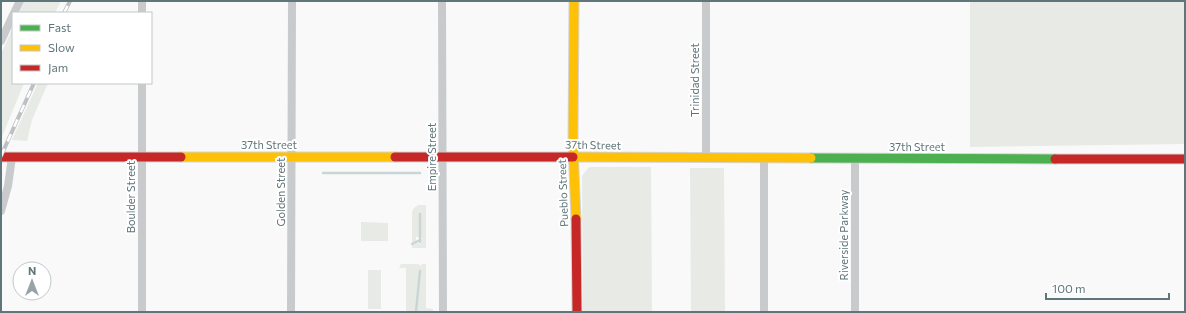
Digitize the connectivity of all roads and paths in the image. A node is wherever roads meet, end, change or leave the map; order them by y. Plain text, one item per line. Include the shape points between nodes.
1 (20, 1) edge
2 (142, 1) edge
3 (292, 1) edge
4 (442, 1) edge
5 (574, 1) edge
6 (706, 1) edge
7 (15, 12) edge
8 (142, 12) edge
9 (12, 17) edge
10 (3, 31) edge
11 (1, 41) edge
12 (142, 84) edge
13 (1, 157) edge
14 (12, 157) junction
15 (142, 157) junction
16 (292, 157) junction
17 (443, 157) junction
18 (573, 157) junction
19 (706, 158) junction
20 (764, 158) junction
21 (855, 159) junction
22 (1185, 159) edge
23 (1, 211) edge
24 (142, 312) edge
25 (292, 312) edge
26 (443, 312) edge
27 (577, 312) edge
28 (764, 312) edge
29 (855, 312) edge

1 - 7 street
2 - 8 street
3 - 16 street, Golden Street
4 - 17 street, Empire Street
5 - 18 main road, Pueblo Street
6 - 19 street, Trinidad Street
9 - 10 street
10 - 11 street
12 - 15 street, Boulder Street
13 - 14 main road, 37th Street
14 - 15 main road, 37th Street
14 - 23 street
15 - 16 main road, 37th Street
15 - 24 street, Boulder Street
16 - 17 main road, 37th Street
16 - 25 street, Golden Street
17 - 18 main road, 37th Street
17 - 26 street, Empire Street
18 - 19 main road, 37th Street
18 - 27 main road, Pueblo Street
19 - 20 main road, 37th Street
20 - 21 main road, 37th Street
20 - 28 street
21 - 22 main road, 37th Street
21 - 29 street, Riverside Parkway

